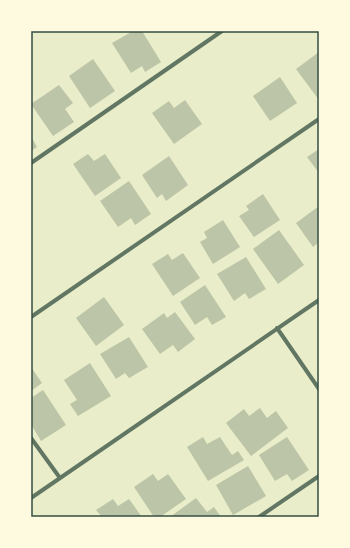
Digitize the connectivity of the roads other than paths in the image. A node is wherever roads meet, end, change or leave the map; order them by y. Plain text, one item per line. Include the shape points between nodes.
1 (222, 31) edge
2 (319, 119) edge
3 (31, 163) edge
4 (319, 300) edge
5 (31, 317) edge
6 (277, 328) junction
7 (319, 389) edge
8 (31, 438) edge
9 (319, 476) edge
10 (60, 478) junction
11 (31, 498) edge
12 (259, 517) edge

1 - 3 street
2 - 5 street
4 - 6 street
6 - 7 street
6 - 10 street
8 - 10 street
9 - 12 street
10 - 11 street

